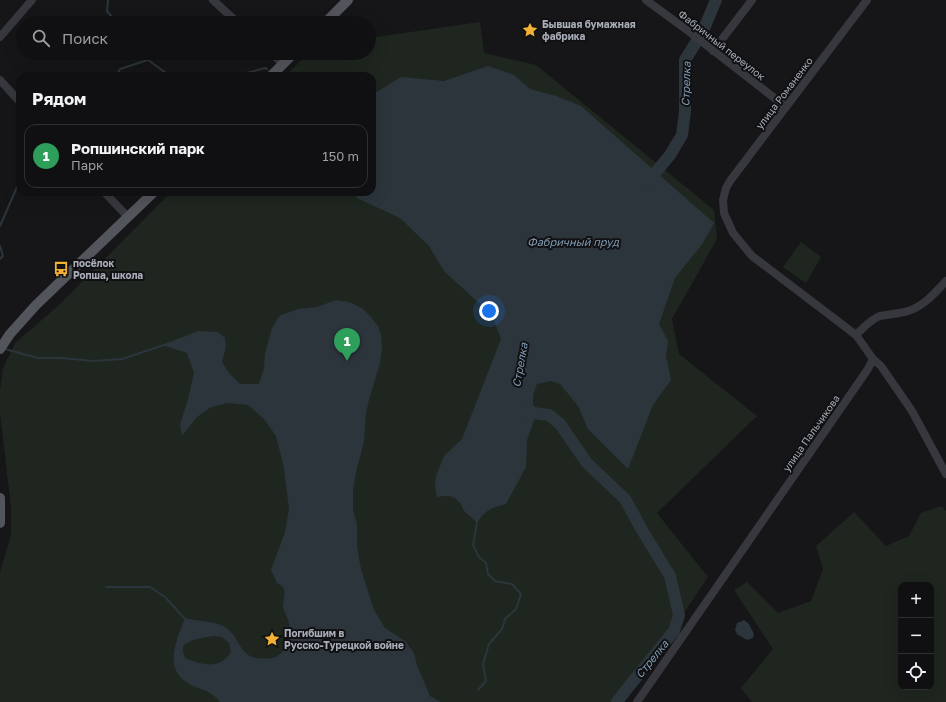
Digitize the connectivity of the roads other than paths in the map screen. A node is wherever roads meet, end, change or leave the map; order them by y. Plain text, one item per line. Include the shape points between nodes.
1 (32, 0) edge
2 (213, 0) edge
3 (348, 0) edge
4 (646, 0) edge
5 (752, 0) edge
6 (867, 0) edge
7 (19, 16) edge
8 (230, 16) edge
9 (332, 16) edge
10 (16, 19) edge
11 (0, 38) edge
12 (711, 49) junction
13 (279, 60) edge
14 (287, 60) edge
15 (283, 64) junction
16 (274, 72) edge
17 (0, 80) edge
18 (16, 98) edge
19 (786, 107) junction
20 (108, 196) edge
21 (150, 196) edge
22 (128, 217) junction
23 (946, 281) edge
24 (856, 335) junction
25 (0, 349) edge
26 (872, 359) junction
27 (946, 474) edge
28 (0, 498) edge
29 (0, 523) edge
30 (637, 702) edge

1 - 7 street
2 - 8 street
3 - 9 main road
4 - 12 street, Фабричный переулок
5 - 12 street
6 - 19 street, улица Романенко
10 - 11 street
12 - 19 street, Фабричный переулок
13 - 15 street
14 - 15 main road
15 - 16 main road
17 - 18 street
19 - 24 street, улица Романенко via 730,181 726,188 724,213 733,233 752,256
20 - 22 street
21 - 22 main road
22 - 25 main road via 36,305
23 - 24 street via 933,296 918,307 878,317
24 - 26 street
26 - 27 street via 881,366 912,411
26 - 30 street, улица Пальчикова via 868,369
28 - 29 main road

